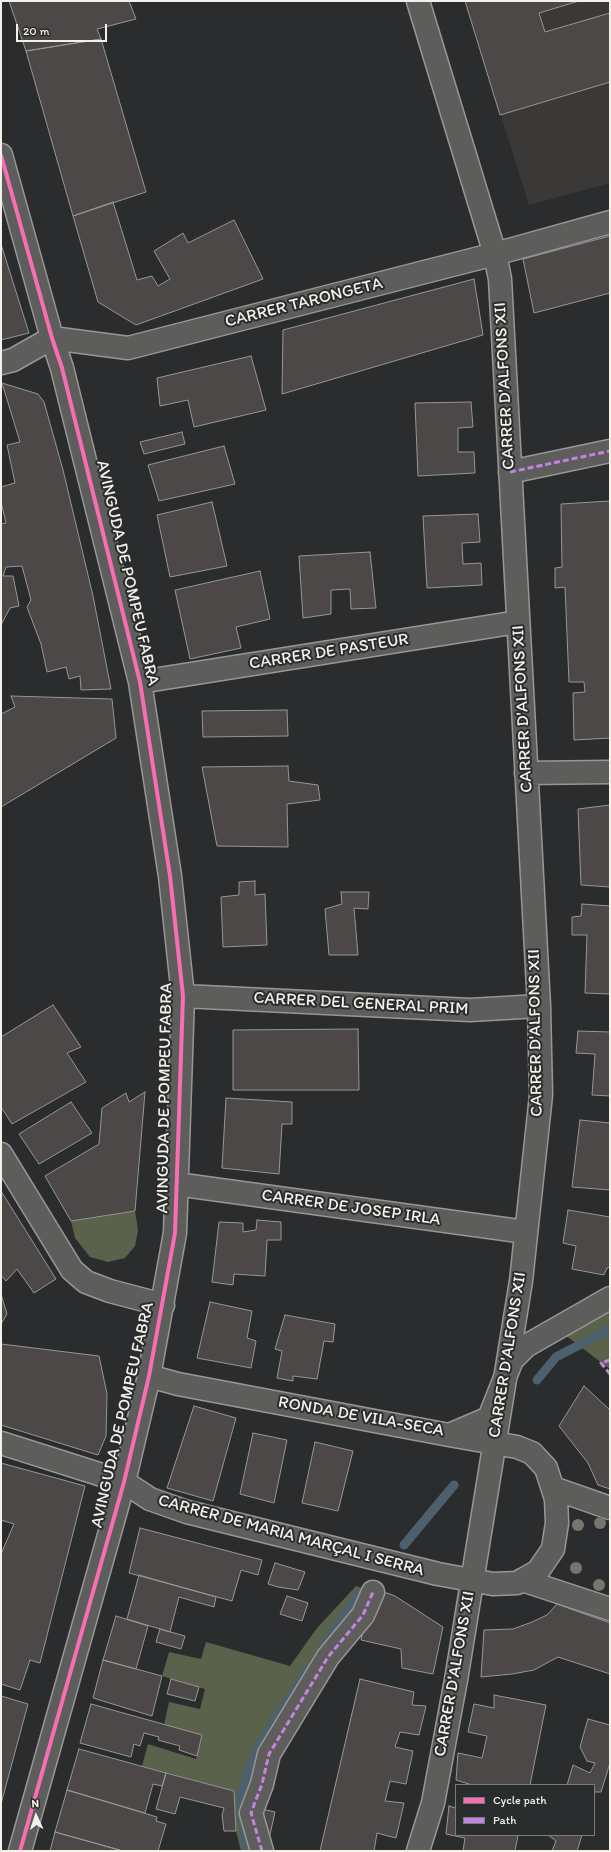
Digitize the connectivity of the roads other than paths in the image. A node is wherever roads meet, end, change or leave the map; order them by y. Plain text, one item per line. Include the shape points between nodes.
1 (418, 1) edge
2 (1, 155) edge
3 (610, 222) edge
4 (495, 254) junction
5 (52, 338) junction
6 (1, 363) edge
7 (610, 451) edge
8 (510, 472) junction
9 (518, 622) junction
10 (140, 682) junction
11 (610, 772) edge
12 (526, 773) junction
13 (183, 996) junction
14 (539, 1006) junction
15 (1, 1154) edge
16 (176, 1184) junction
17 (526, 1232) junction
18 (610, 1298) edge
19 (163, 1305) junction
20 (149, 1376) junction
21 (505, 1380) junction
22 (449, 1435) junction
23 (1, 1443) edge
24 (494, 1444) junction
25 (124, 1482) junction
26 (553, 1488) junction
27 (610, 1508) edge
28 (472, 1580) junction
29 (522, 1580) junction
30 (373, 1592) dead end
31 (610, 1609) edge
32 (20, 1851) edge
33 (262, 1851) edge
34 (418, 1851) edge

1 - 4 street, CARRER D'ALFONS XII
2 - 5 street, AVINGUDA DE POMPEU FABRA
3 - 4 street, CARRER TARONGETA
4 - 5 street, CARRER TARONGETA via 128,348
4 - 8 street, CARRER D'ALFONS XII via 500,279
5 - 6 street via 13,360
5 - 10 street, AVINGUDA DE POMPEU FABRA via 80,433
7 - 8 street
8 - 9 street, CARRER D'ALFONS XII
9 - 10 street, CARRER DE PASTEUR
9 - 12 street, CARRER D'ALFONS XII
10 - 13 street, AVINGUDA DE POMPEU FABRA via 170,876
11 - 12 street
12 - 14 street, CARRER D'ALFONS XII
13 - 14 street, CARRER DEL GENERAL PRIM via 470,1010
13 - 16 street, AVINGUDA DE POMPEU FABRA
14 - 17 street, CARRER D'ALFONS XII via 540,1095
15 - 19 street via 72,1270 86,1282
16 - 17 street, CARRER DE JOSEP IRLA
16 - 19 street, AVINGUDA DE POMPEU FABRA via 175,1233
17 - 21 street, CARRER D'ALFONS XII
18 - 21 street, RONDA DE VILA-SECA via 526,1346 512,1360
19 - 20 street, AVINGUDA DE POMPEU FABRA
20 - 22 street, RONDA DE VILA-SECA via 178,1384
20 - 25 street, AVINGUDA DE POMPEU FABRA
21 - 22 street, RONDA DE VILA-SECA via 489,1418
21 - 24 street, CARRER D'ALFONS XII
22 - 24 street
23 - 25 street, CARRER DE MARIA MARÇAL I SERRA
24 - 26 street via 517,1447 532,1453 546,1468
24 - 28 street, CARRER D'ALFONS XII
25 - 28 street, CARRER DE MARIA MARÇAL I SERRA via 150,1499 187,1512 438,1574
25 - 32 street, AVINGUDA DE POMPEU FABRA
26 - 27 street
26 - 29 street via 557,1523 553,1549 538,1571
28 - 29 street, CARRER DE MARIA MARÇAL I SERRA via 493,1584 517,1583
28 - 34 street, CARRER D'ALFONS XII via 433,1803
29 - 31 street
30 - 33 street via 363,1615 328,1657 269,1754 262,1784 251,1813

